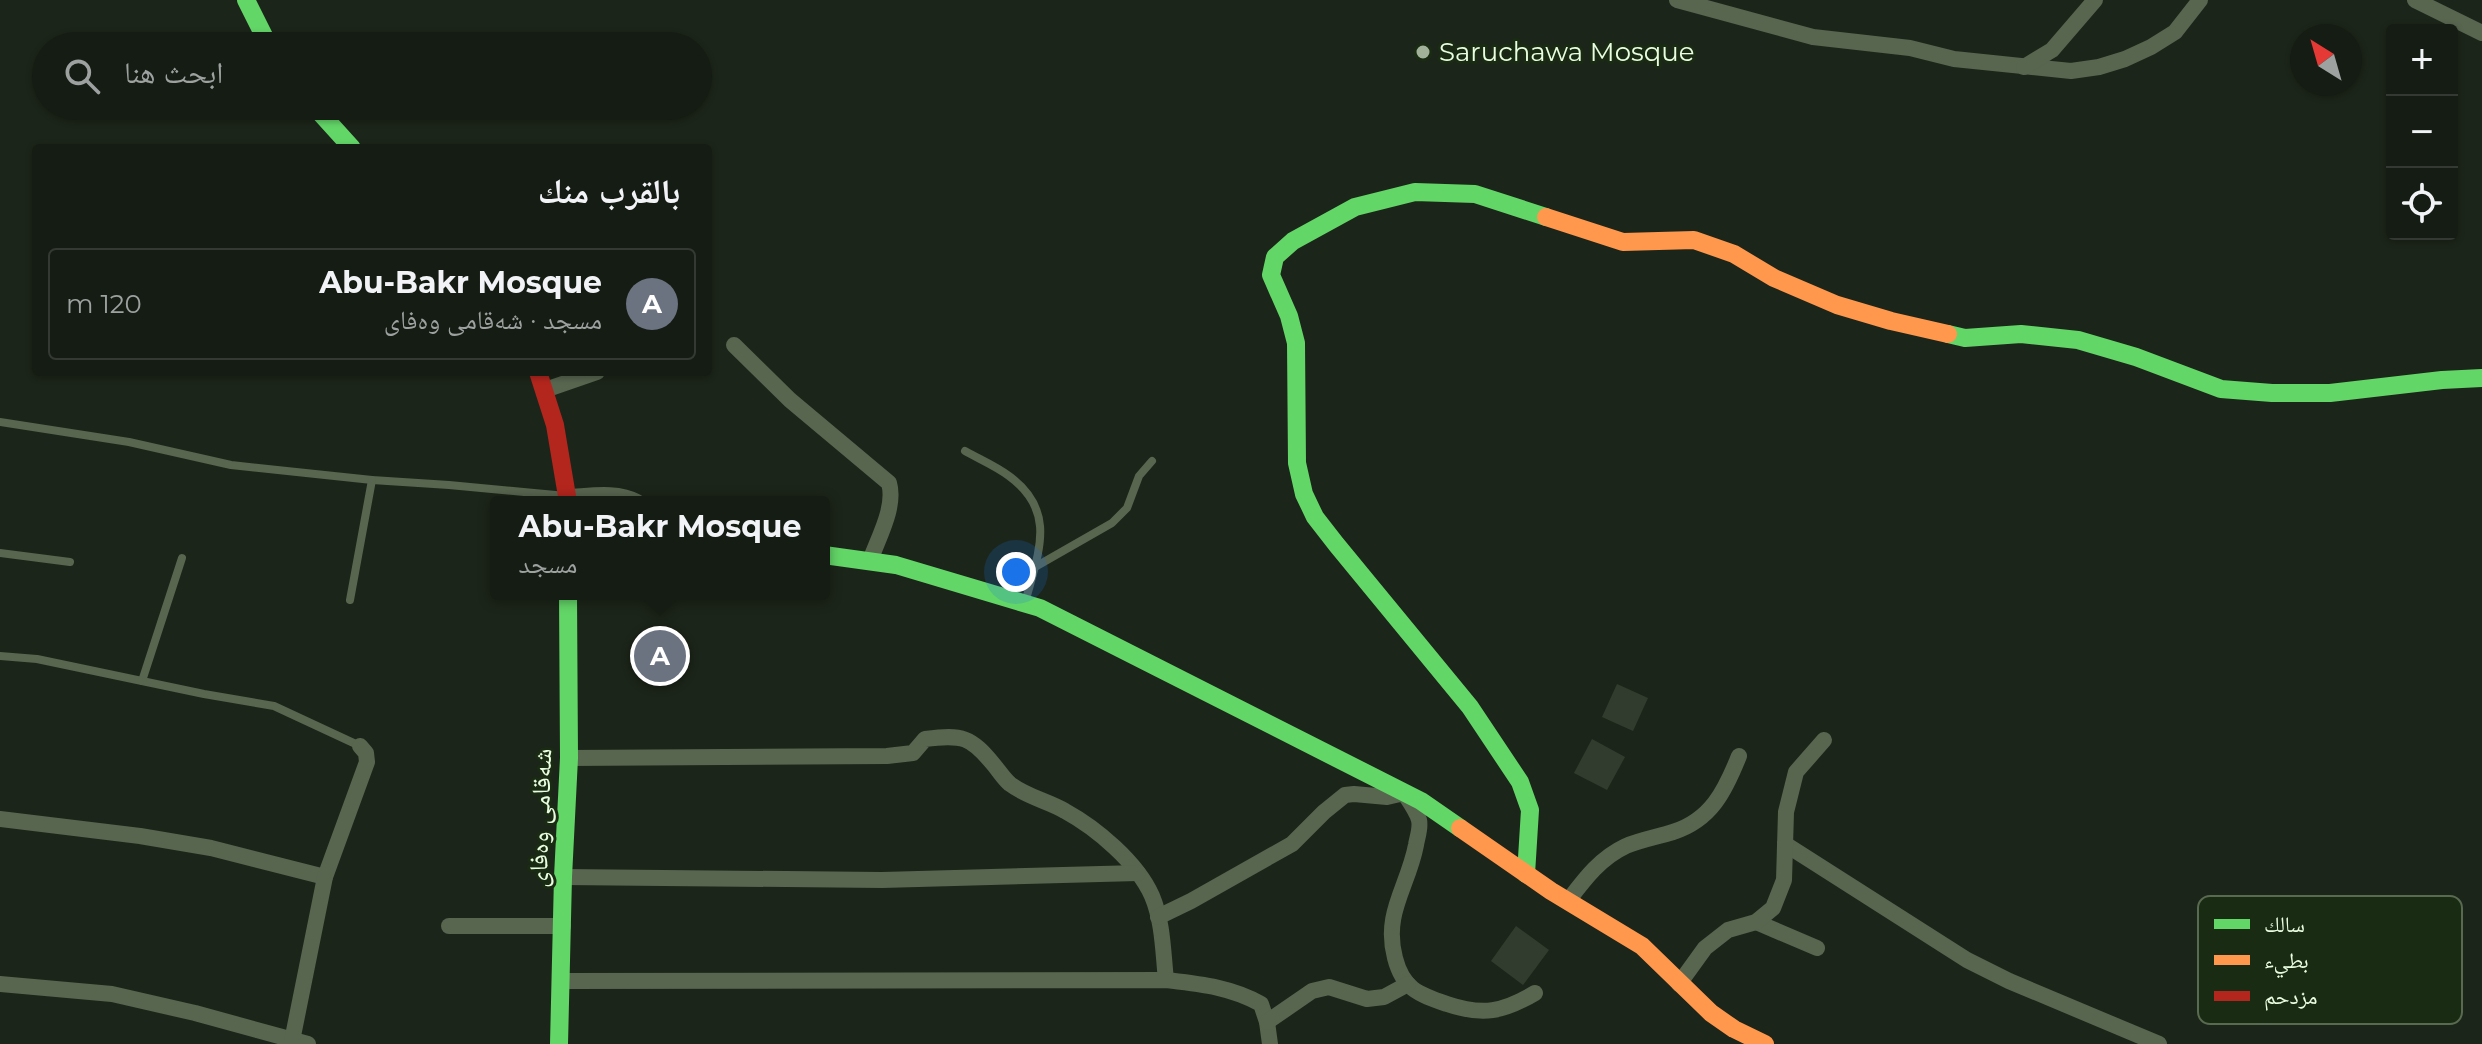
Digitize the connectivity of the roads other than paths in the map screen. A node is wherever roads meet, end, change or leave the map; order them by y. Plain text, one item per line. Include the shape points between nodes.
1 (246, 0) edge
2 (1677, 0) edge
3 (2095, 0) edge
4 (2200, 0) edge
5 (2415, 0) edge
6 (262, 32) edge
7 (2482, 33) edge
8 (2024, 67) junction
9 (327, 120) edge
10 (348, 144) edge
11 (734, 345) dead end
12 (540, 376) edge
13 (585, 376) edge
14 (2482, 378) edge
15 (545, 390) junction
16 (0, 422) edge
17 (965, 451) dead end
18 (1152, 461) dead end
19 (372, 480) junction
20 (542, 496) edge
21 (567, 496) edge
22 (595, 496) edge
23 (616, 496) edge
24 (0, 553) edge
25 (830, 556) edge
26 (182, 558) dead end
27 (870, 561) junction
28 (70, 562) dead end
29 (1035, 567) junction
30 (350, 600) dead end
31 (568, 600) edge
32 (1024, 604) junction
33 (0, 656) edge
34 (142, 681) junction
35 (1824, 740) dead end
36 (360, 746) joint
37 (1739, 756) dead end
38 (569, 758) junction
39 (1404, 793) junction
40 (0, 819) edge
41 (1785, 844) junction
42 (1138, 873) junction
43 (1526, 874) junction
44 (325, 877) junction
45 (563, 877) junction
46 (1568, 901) junction
47 (1158, 917) junction
48 (1756, 922) junction
49 (449, 926) dead end
50 (563, 926) junction
51 (1817, 948) dead end
52 (1166, 980) junction
53 (560, 981) junction
54 (0, 984) edge
55 (1408, 984) junction
56 (1679, 984) junction
57 (1535, 993) dead end
58 (1267, 1022) junction
59 (300, 1042) edge
60 (559, 1044) edge
61 (1270, 1044) edge
62 (1765, 1044) edge
63 (2159, 1044) edge

1 - 6 street
2 - 8 street via 1813,37
3 - 8 street via 2052,50
4 - 8 street via 2175,32 2125,59 2071,71
5 - 7 street
9 - 10 street
11 - 27 street via 889,483 887,514
12 - 15 street
13 - 15 street
14 - 43 street via 2330,393 2221,389 2078,340 2021,334 1965,338 1891,321 1837,305 1694,240 1623,242 1475,194 1415,192 1355,207 1293,241 1275,257 1271,275 1296,343 1297,463 1304,494 1336,544 1470,707 1520,782 1530,810
15 - 21 street
16 - 19 lane via 231,465
17 - 29 lane via 1030,494 1041,520
18 - 29 lane via 1139,476 1127,508 1112,523
19 - 20 lane
19 - 30 lane
22 - 23 street
24 - 28 lane
25 - 27 street
26 - 34 lane
27 - 32 street
29 - 32 lane
31 - 38 street, شەقامی وەفای
32 - 39 street
33 - 34 lane
34 - 36 lane via 274,706
35 - 41 street via 1796,772
36 - 44 street via 367,762
37 - 46 street via 1725,791 1700,819 1601,861
38 - 42 street via 887,756 913,753 925,739 965,739 979,747 1009,783 1091,825
38 - 45 street, شەقامی وەفای
39 - 43 street
39 - 47 street via 1345,795 1292,844
39 - 55 street via 1419,821 1418,834 1392,914 1391,945 1399,975
40 - 44 street via 211,848
41 - 48 street via 1784,880 1773,908
41 - 63 street via 1967,960
42 - 45 street via 882,880
42 - 47 street
43 - 46 street
44 - 59 street
45 - 50 street, شەقامی وەفای
46 - 56 street via 1642,946
47 - 52 street
48 - 51 street
48 - 56 street via 1728,930 1705,948
49 - 50 street
50 - 53 street, شەقامی وەفای
52 - 53 street
52 - 58 street via 1246,995 1261,1004
53 - 60 street, شەقامی وەفای
54 - 59 street via 112,994
55 - 57 street via 1417,994 1486,1011 1510,1008
55 - 58 street via 1367,999 1329,987 1312,991
56 - 62 street via 1734,1029
58 - 61 street

